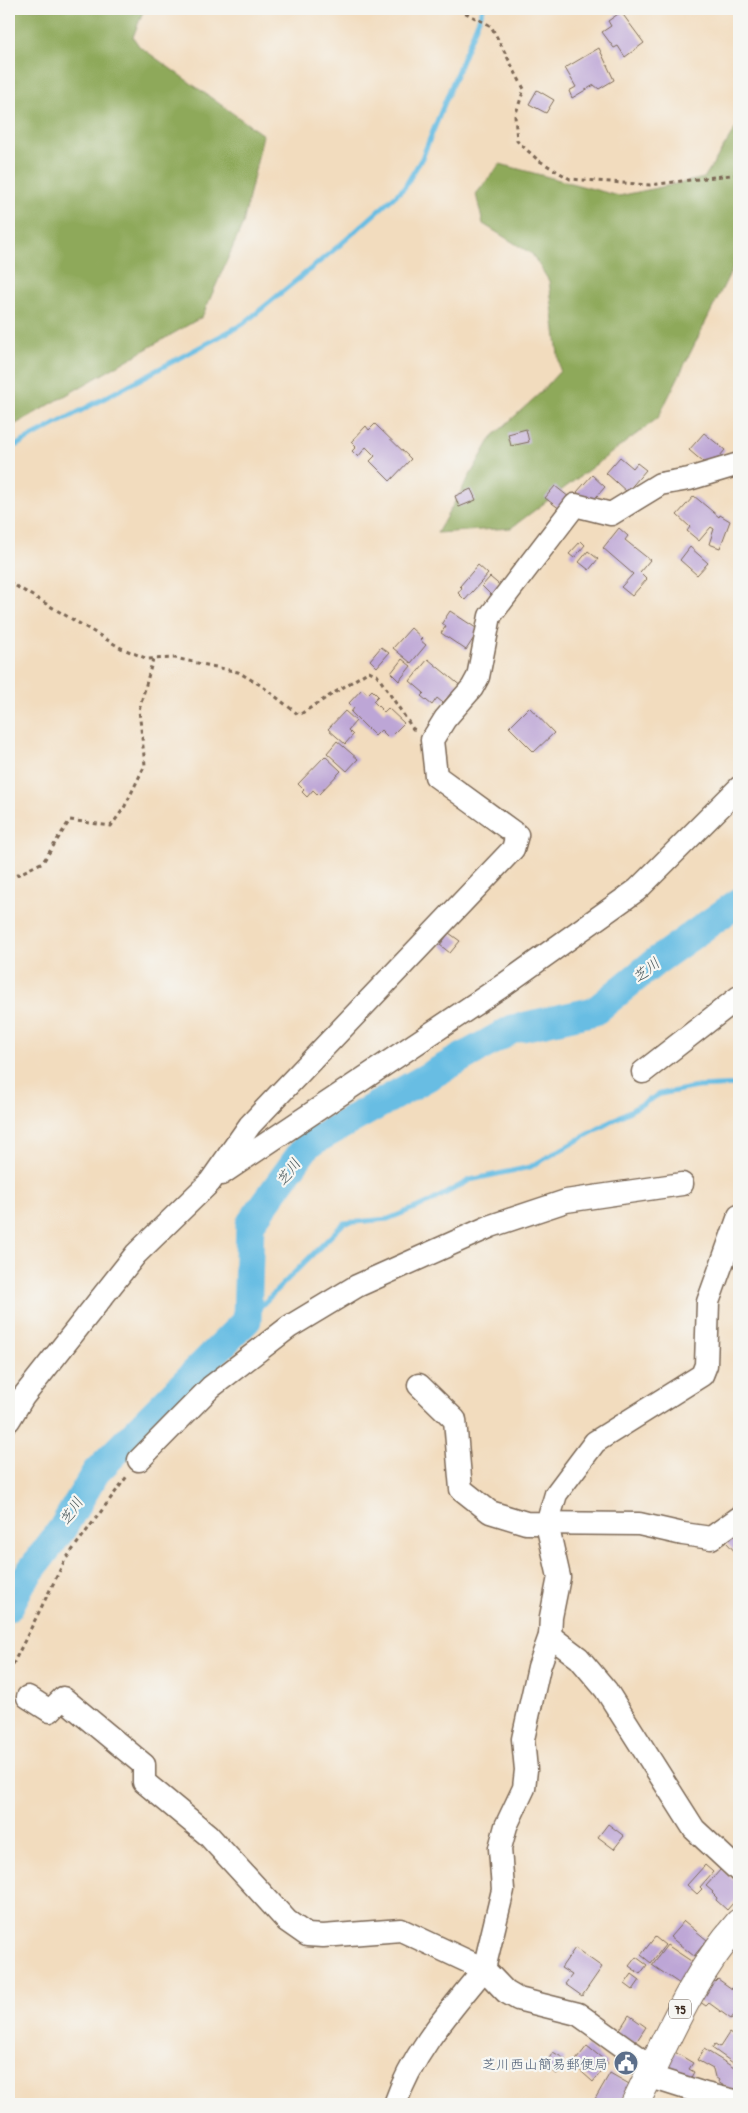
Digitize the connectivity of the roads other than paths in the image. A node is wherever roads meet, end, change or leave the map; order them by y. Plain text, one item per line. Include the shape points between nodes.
1 (739, 464) edge
2 (739, 788) edge
3 (739, 997) edge
4 (643, 1072) dead end
5 (210, 1182) junction
6 (682, 1184) dead end
7 (739, 1216) edge
8 (419, 1385) dead end
9 (9, 1420) edge
10 (139, 1460) road end
11 (739, 1518) edge
12 (547, 1524) junction
13 (550, 1636) junction
14 (28, 1697) dead end
15 (739, 1871) edge
16 (739, 1923) edge
17 (484, 1969) junction
18 (650, 2072) junction
19 (739, 2102) edge
20 (395, 2104) edge
21 (635, 2104) edge

1 - 5 street via 660,484 611,514 575,505 490,616 478,677 432,740 436,776 517,836 513,849 250,1124
2 - 5 street via 637,890
3 - 4 street
5 - 9 street via 136,1254 23,1397
6 - 10 street via 566,1201 491,1226 357,1286 289,1327 211,1387
7 - 12 street via 708,1302 706,1365 702,1375 595,1442 556,1494
8 - 12 street via 455,1420 461,1489 490,1512 526,1523
11 - 12 street via 711,1538 639,1524
12 - 13 street via 560,1578
13 - 15 street via 579,1658 606,1690 694,1829
13 - 17 street via 539,1667 523,1739 524,1788 506,1826 500,1848 503,1890
14 - 17 street via 50,1711 63,1698 144,1765 144,1782 208,1835 287,1921 307,1935 401,1930
16 - 18 main road, 75 via 699,1975
17 - 18 street via 518,1999 578,2014
17 - 20 street via 427,2039
18 - 19 street via 705,2094
18 - 21 main road, 75

